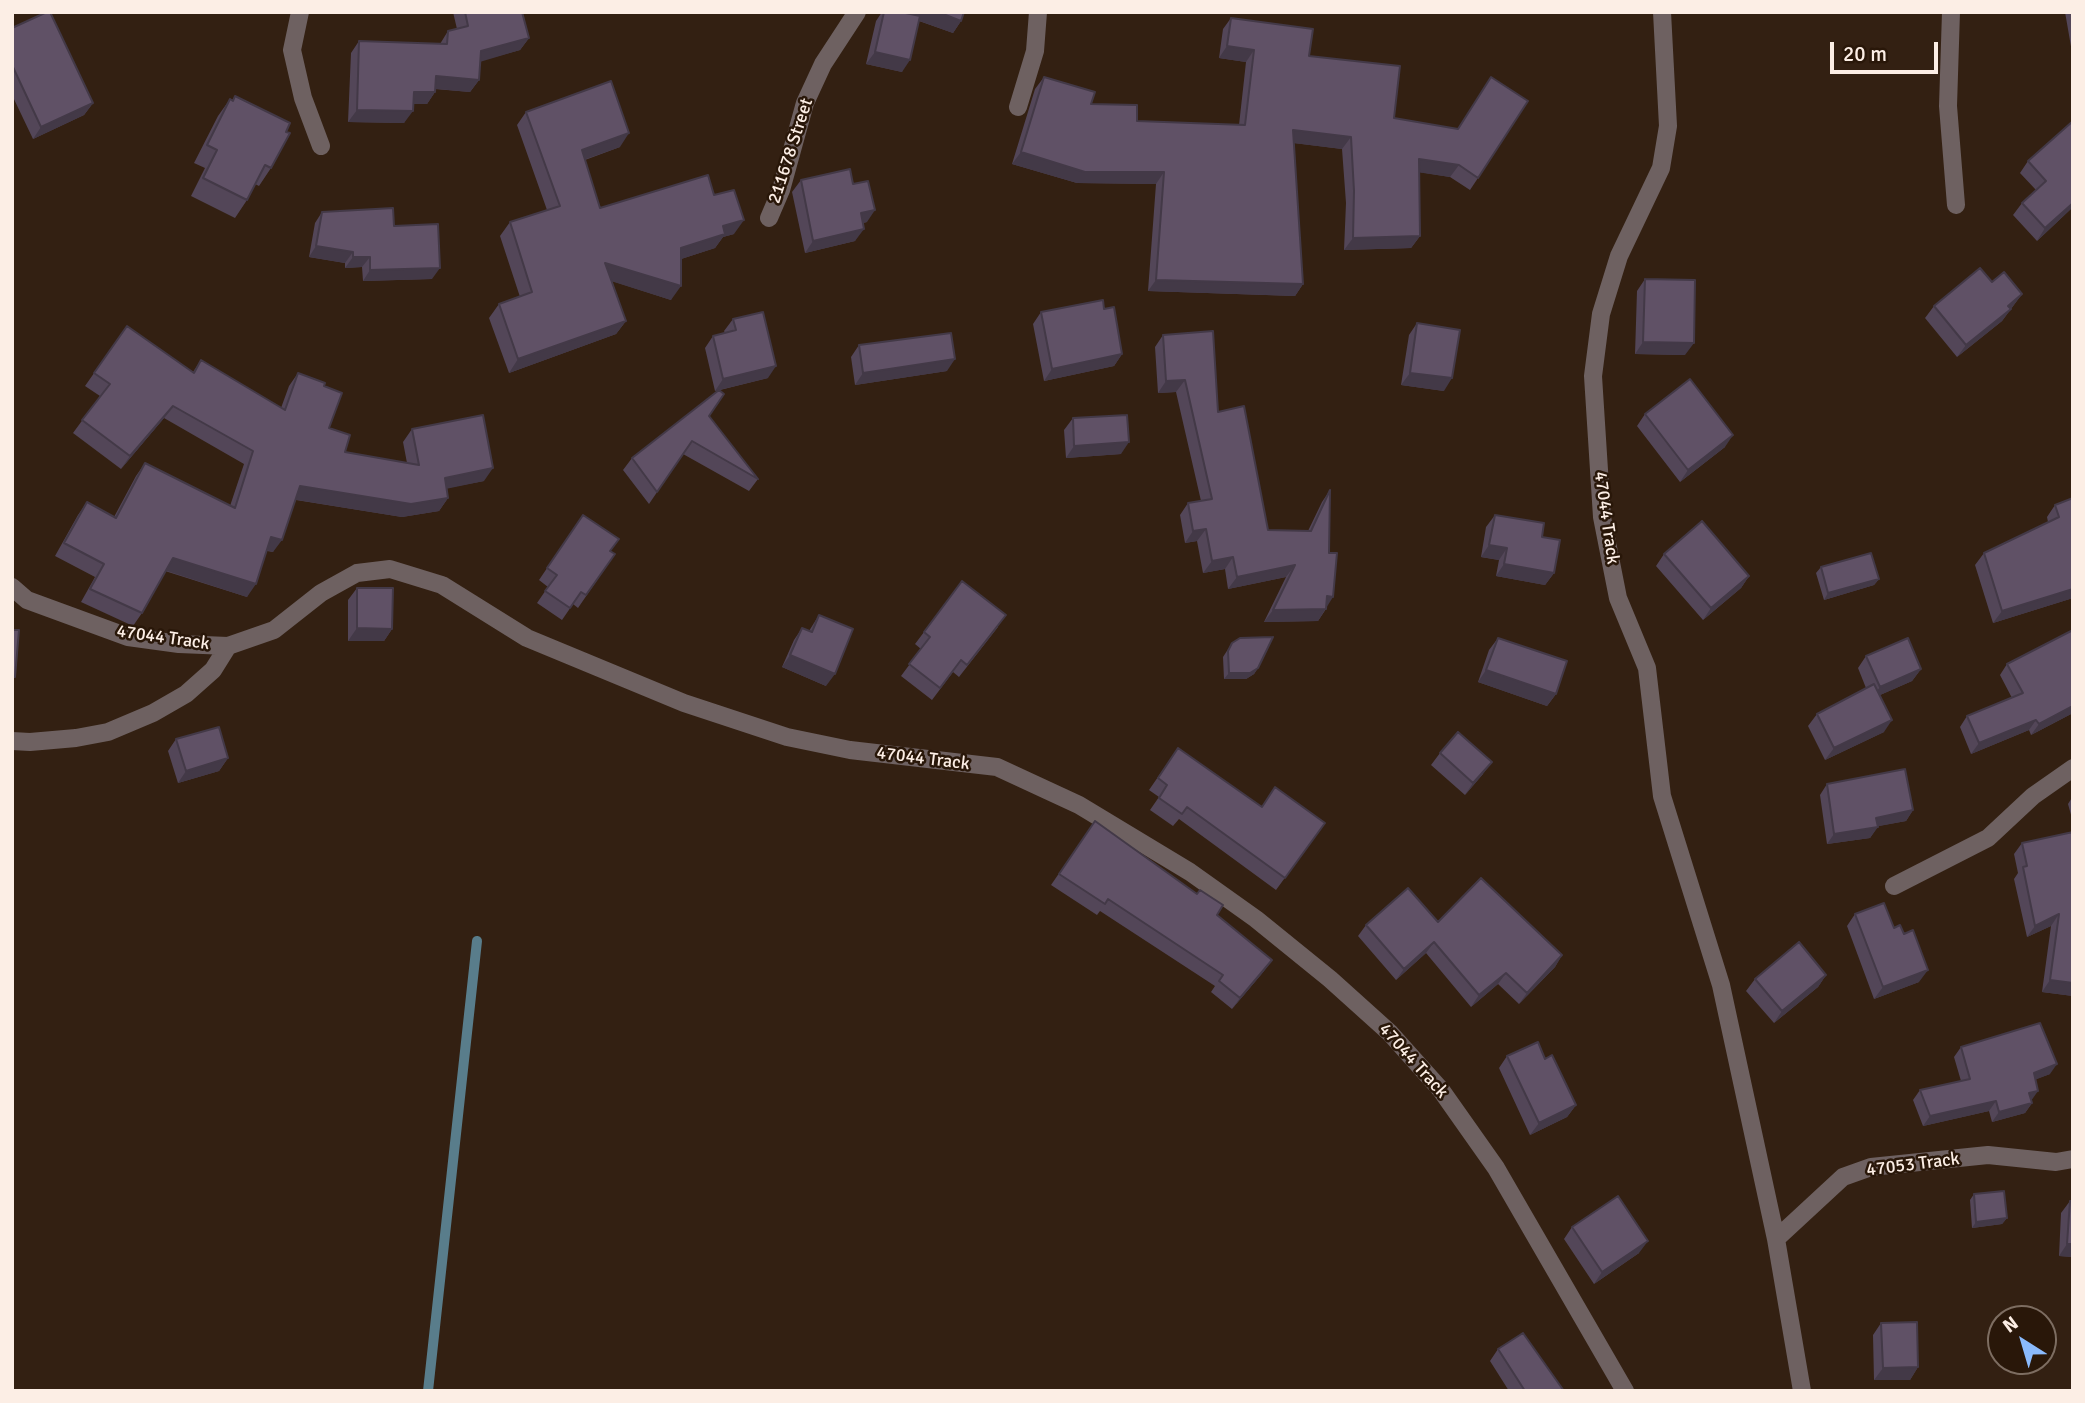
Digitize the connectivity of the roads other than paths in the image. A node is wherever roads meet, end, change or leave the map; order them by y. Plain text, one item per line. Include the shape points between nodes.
1 (300, 12) edge
2 (857, 12) edge
3 (1038, 12) edge
4 (1662, 12) edge
5 (1951, 12) edge
6 (1018, 107) dead end
7 (321, 145) dead end
8 (1956, 205) dead end
9 (769, 218) dead end
10 (12, 587) edge
11 (228, 646) junction
12 (12, 741) edge
13 (2073, 768) edge
14 (1894, 886) dead end
15 (2073, 1158) edge
16 (1776, 1239) junction
17 (1625, 1391) edge
18 (1802, 1391) edge

1 - 7 street via 292,50
2 - 9 street, 211678 Street via 823,64 805,103
3 - 6 street via 1035,51
4 - 16 street, 47044 Track via 1668,126 1661,169 1619,256 1601,314 1592,376 1602,517 1618,598 1647,668 1662,796 1721,985
5 - 8 street via 1948,106
10 - 11 street, 47044 Track via 38,605 128,637
11 - 12 street via 213,670 186,694 153,713 108,732
11 - 17 street, 47044 Track via 274,630 321,593 357,573 390,569 442,585 527,638 684,703 787,737 850,750 997,767 1079,805 1190,872 1256,919 1390,1033 1441,1090 1496,1168
13 - 14 street via 2033,796 1988,838
15 - 16 street, 47053 Track via 2056,1162 1988,1155 1871,1167 1843,1177
16 - 18 street, 47044 Track

